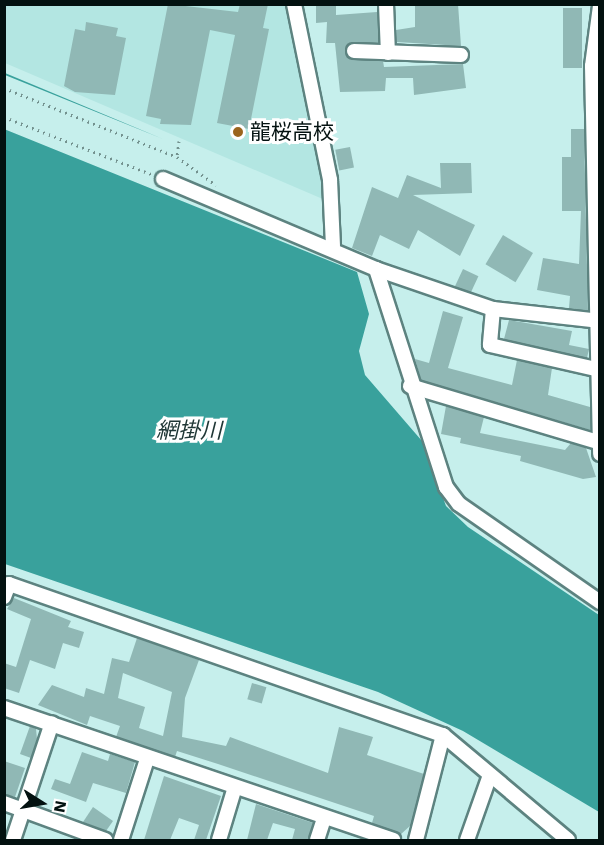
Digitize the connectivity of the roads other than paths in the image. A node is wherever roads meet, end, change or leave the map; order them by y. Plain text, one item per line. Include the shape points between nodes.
1 (294, 4) edge
2 (386, 4) edge
3 (600, 6) edge
4 (354, 51) dead end
5 (388, 53) junction
6 (461, 55) dead end
7 (163, 179) road end
8 (333, 246) junction
9 (376, 269) junction
10 (493, 309) junction
11 (597, 321) edge
12 (596, 369) junction
13 (410, 386) junction
14 (599, 448) edge
15 (4, 597) edge
16 (600, 602) edge
17 (4, 708) edge
18 (52, 723) junction
19 (443, 735) junction
20 (147, 759) junction
21 (489, 778) junction
22 (235, 787) junction
23 (4, 803) edge
24 (23, 809) junction
25 (324, 818) junction
26 (13, 840) edge
27 (105, 840) edge
28 (121, 840) edge
29 (219, 840) edge
30 (316, 840) edge
31 (393, 840) edge
32 (416, 840) edge
33 (467, 840) edge
34 (568, 840) edge

1 - 8 street via 330,180
2 - 5 street
3 - 11 street via 592,66
4 - 5 street
5 - 6 street
7 - 8 street
8 - 9 street
9 - 10 street
9 - 13 street
10 - 11 street
10 - 12 street via 490,345
11 - 12 street
12 - 14 street
13 - 14 street
13 - 16 street via 446,487 459,504
15 - 19 street via 9,584
17 - 18 street
18 - 20 street
18 - 24 street
19 - 21 street
19 - 32 street
20 - 22 street
20 - 28 street
21 - 33 street
21 - 34 street
22 - 25 street
22 - 29 street
23 - 24 street
24 - 26 street
24 - 27 street
25 - 30 street
25 - 31 street

